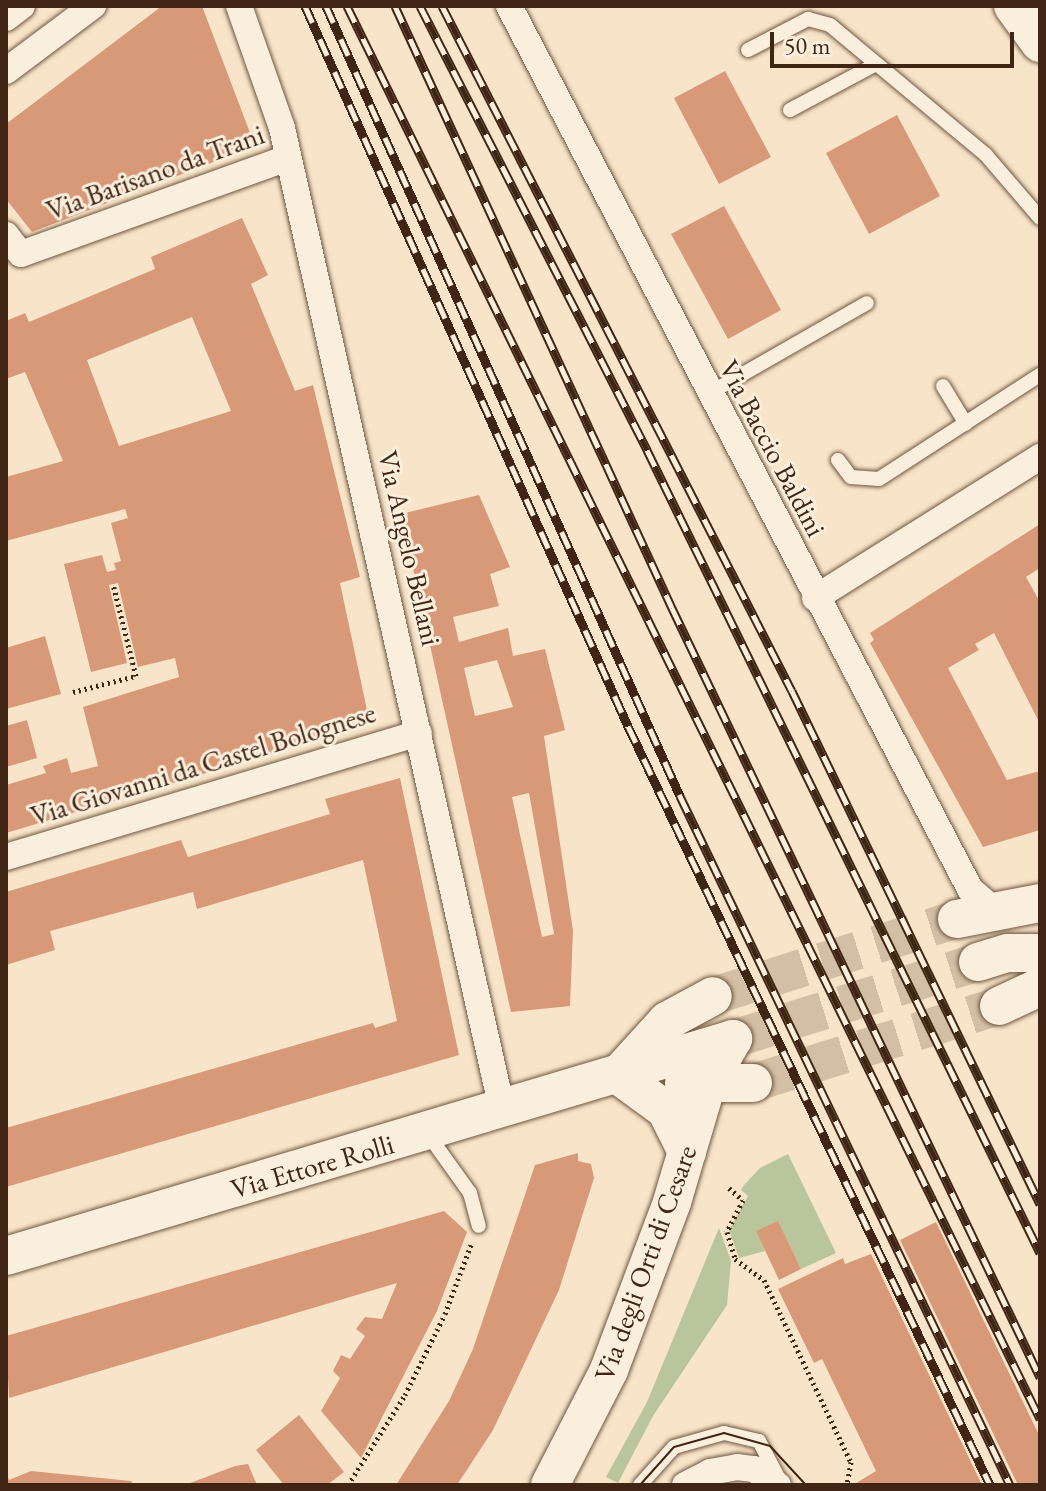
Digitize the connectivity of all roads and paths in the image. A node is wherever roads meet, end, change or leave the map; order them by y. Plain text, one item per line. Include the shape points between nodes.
1 (22, 6) edge
2 (93, 6) edge
3 (239, 6) edge
4 (509, 6) edge
5 (1013, 6) edge
6 (6, 18) edge
7 (1040, 43) edge
8 (748, 50) dead end
9 (876, 64) junction
10 (6, 71) edge
11 (790, 110) dead end
12 (288, 158) junction
13 (1040, 218) edge
14 (6, 235) edge
15 (867, 303) dead end
16 (1040, 375) edge
17 (943, 386) dead end
18 (708, 394) junction
19 (966, 424) junction
20 (1040, 457) edge
21 (838, 460) dead end
22 (113, 584) dead end
23 (815, 598) junction
24 (73, 692) dead end
25 (419, 733) junction
26 (6, 857) edge
27 (1040, 903) edge
28 (994, 910) junction
29 (957, 919) tunnel mouth
30 (1040, 928) edge
31 (1008, 956) tunnel mouth
32 (713, 996) tunnel mouth
33 (733, 1039) joint
34 (618, 1075) junction
35 (707, 1084) junction
36 (502, 1109) junction
37 (426, 1132) junction
38 (687, 1152) junction
39 (729, 1188) dead end
40 (479, 1226) joint
41 (6, 1256) edge
42 (348, 1485) edge
43 (550, 1485) edge
44 (640, 1485) edge
45 (685, 1485) edge
46 (780, 1485) edge
47 (847, 1485) edge

1 - 6 street
2 - 10 street
3 - 12 street, Via Angelo Bellani
4 - 18 street, Via Baccio Baldini
5 - 7 main road
8 - 9 lane via 786,27 818,20
9 - 11 lane
9 - 13 lane via 997,165
12 - 14 street, Via Barisano da Trani via 21,254
12 - 25 street, Via Angelo Bellani
15 - 18 lane
16 - 19 lane
17 - 19 lane
18 - 23 street, Via Baccio Baldini
19 - 21 lane via 879,479 851,477
20 - 23 street
22 - 24 path via 136,676
23 - 28 street, Via Baccio Baldini via 970,889
25 - 26 street, Via Giovanni da Castel Bolognese
25 - 36 street, Via Angelo Bellani
27 - 28 main road
28 - 29 main road
30 - 31 main road
32 - 34 main road via 667,1021
33 - 34 main road, Via Ettore Rolli
33 - 35 main road, Via degli Orti di Cesare
34 - 35 main road, Via Ettore Rolli
34 - 36 main road, Via Ettore Rolli
34 - 38 main road via 666,1110
35 - 38 main road, Via degli Orti di Cesare
35 - 38 main road, Via Ettore Rolli via 753,1083 706,1125
36 - 37 main road, Via Ettore Rolli
37 - 40 lane via 470,1193
37 - 41 main road, Via Ettore Rolli
38 - 43 main road, Via degli Orti di Cesare via 609,1370
39 - 47 path via 743,1200 727,1232 735,1259 764,1280 851,1462
40 - 42 path via 419,1368
44 - 46 lane via 674,1447 724,1433 759,1441
45 - 46 street via 710,1472 737,1467 754,1469

